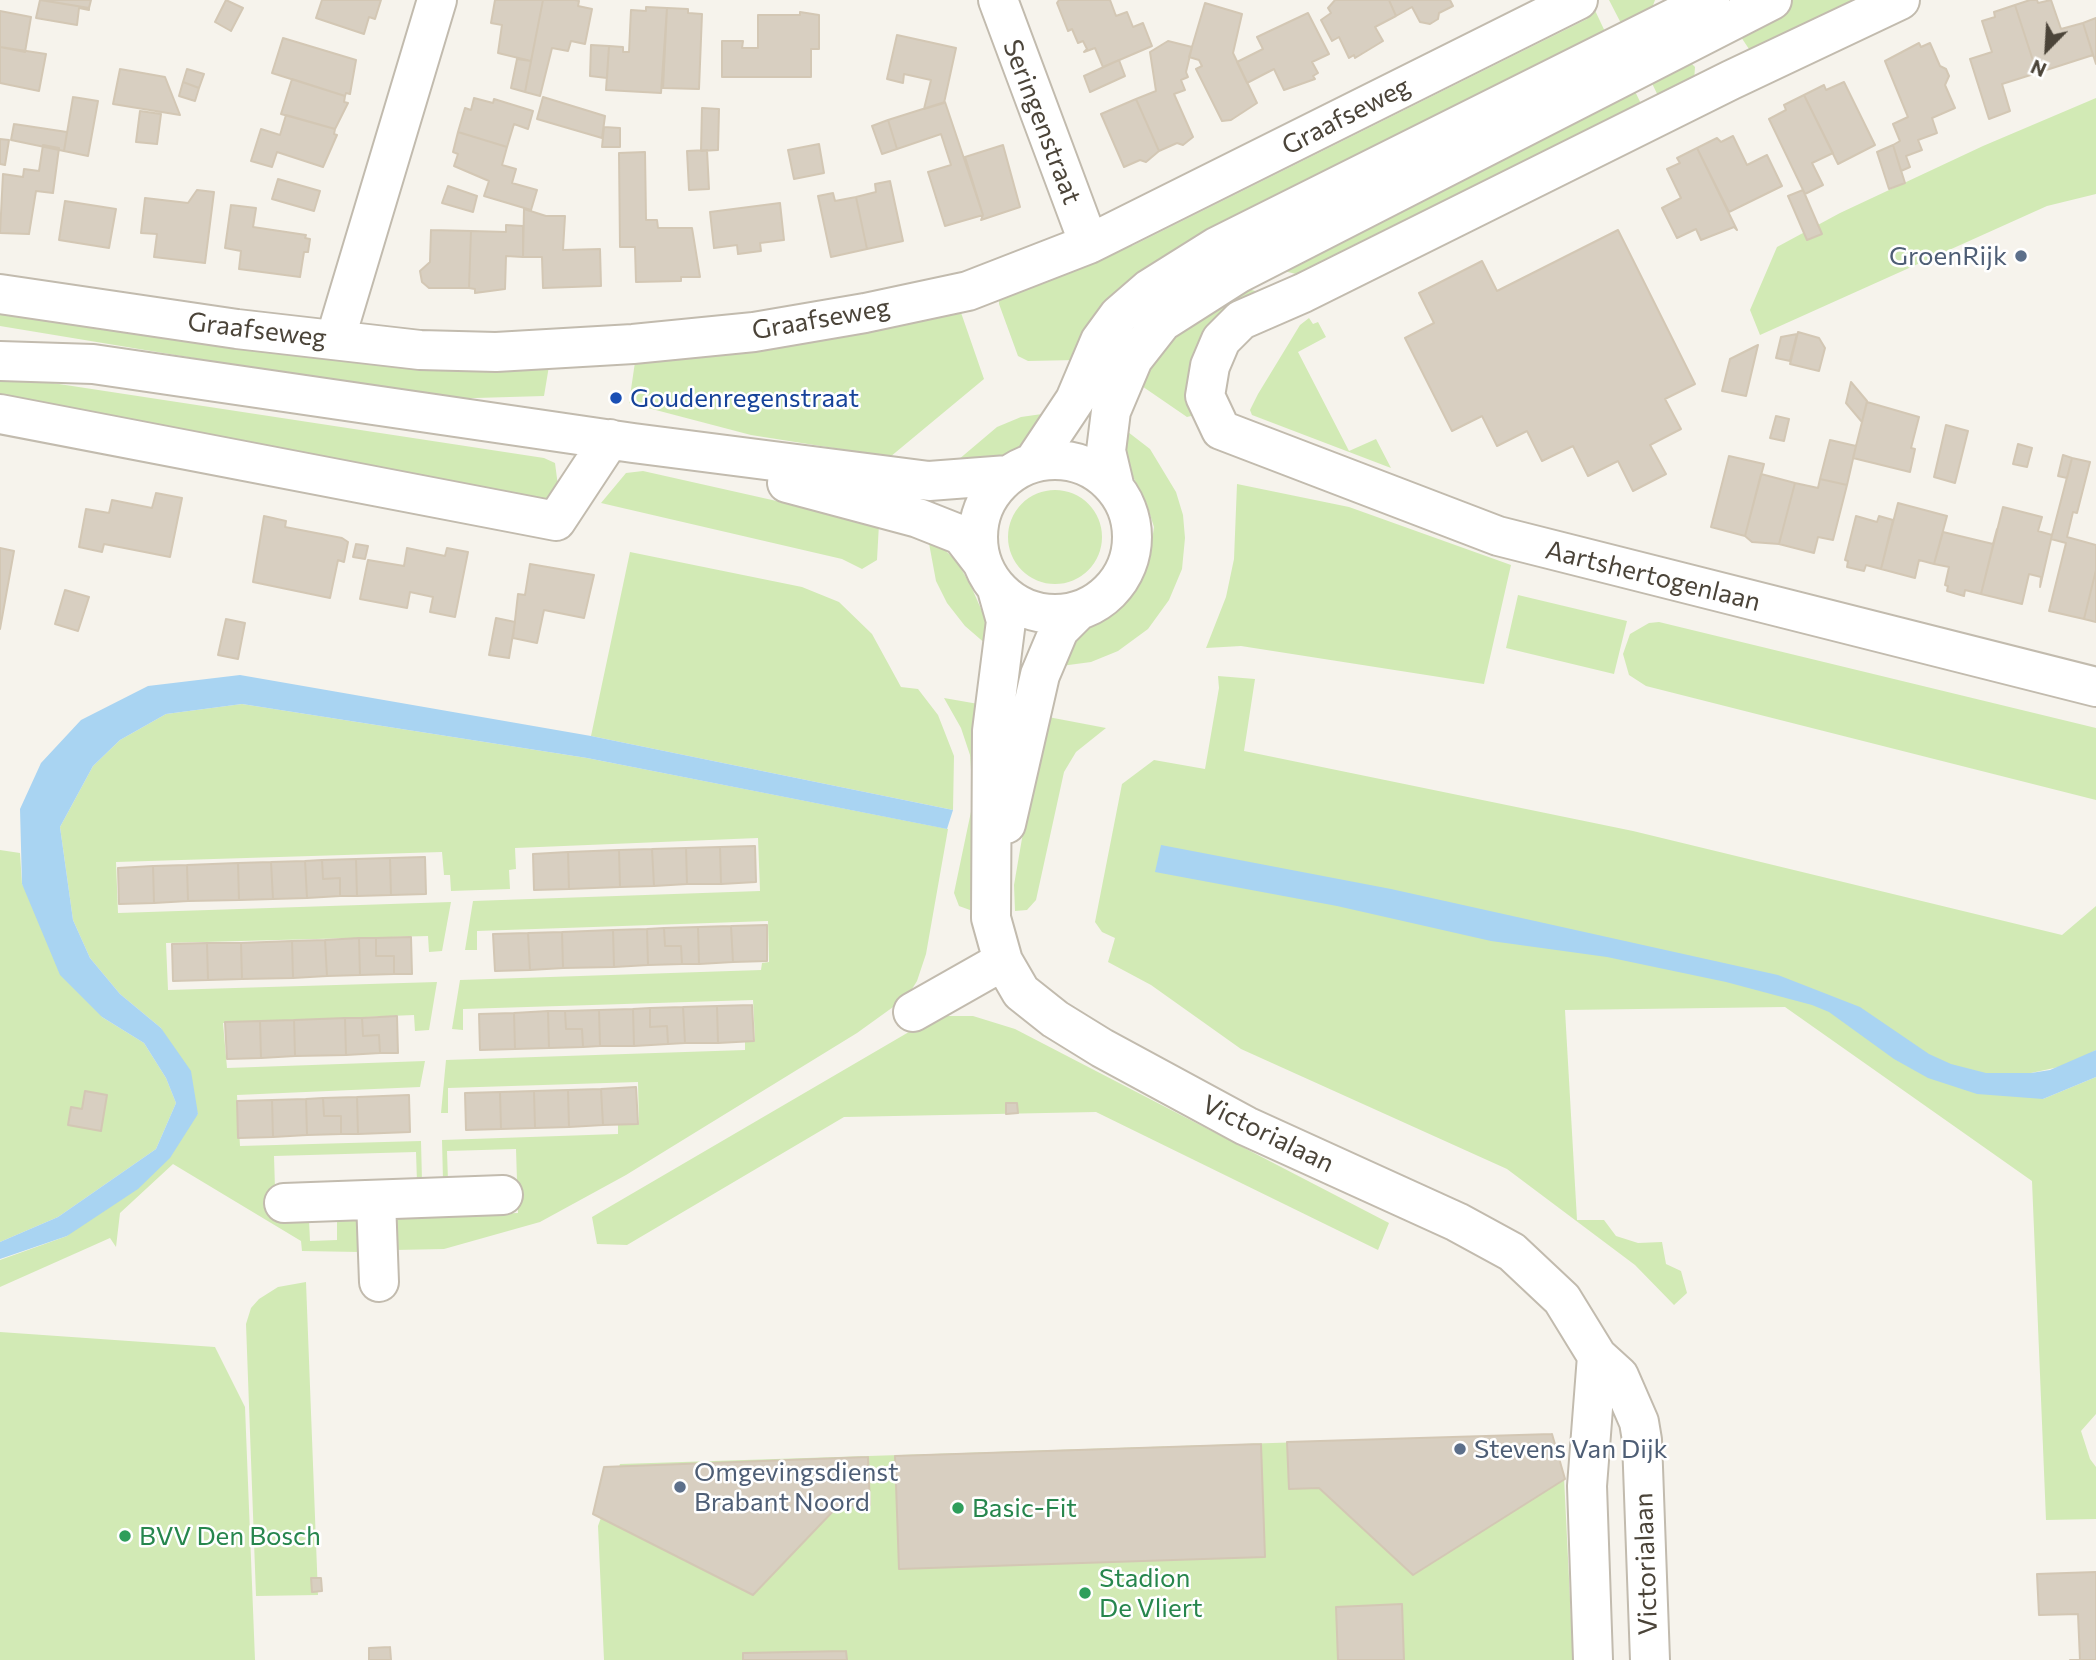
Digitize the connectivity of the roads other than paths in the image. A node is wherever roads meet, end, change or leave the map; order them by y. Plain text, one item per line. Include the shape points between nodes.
1 (437, 0) edge
2 (1578, 0) edge
3 (1772, 0) edge
4 (1900, 0) edge
5 (993, 1) edge
6 (1701, 10) edge
7 (1731, 80) junction
8 (1089, 244) junction
9 (1239, 273) junction
10 (0, 293) edge
11 (1303, 293) junction
12 (0, 336) edge
13 (335, 340) junction
14 (0, 361) edge
15 (93, 364) junction
16 (0, 414) edge
17 (621, 441) junction
18 (1021, 469) junction
19 (1115, 489) junction
20 (989, 575) junction
21 (1078, 611) junction
22 (2096, 687) edge
23 (992, 878) junction
24 (1003, 961) junction
25 (913, 1012) dead end
26 (503, 1195) dead end
27 (376, 1200) junction
28 (284, 1203) dead end
29 (379, 1282) dead end
30 (1597, 1356) junction
31 (1593, 1660) edge
32 (1650, 1660) edge

1 - 13 street
2 - 8 street, Graafseweg
3 - 6 street
4 - 7 street
5 - 8 street, Seringenstraat
6 - 7 street
6 - 9 street
6 - 18 street via 1216,247 1149,289 1100,341 1075,400
7 - 11 street
8 - 13 street, Graafseweg via 968,291 754,332 496,352
9 - 11 street
9 - 19 street via 1162,322 1133,359 1111,411 1106,451
10 - 13 street, Graafseweg
11 - 22 street, Aartshertogenlaan via 1241,320 1222,341 1210,366 1205,396 1221,430 1498,536
12 - 15 street
14 - 15 street
15 - 17 street
16 - 17 street via 556,521
17 - 18 street via 929,481
17 - 20 street via 918,518 961,535
18 - 19 street via 1055,460 1078,464
18 - 20 street via 992,492 981,514 977,538
19 - 21 street via 1132,530 1129,560 1105,596
20 - 21 street via 1014,603 1035,612
20 - 23 street, Victorialaan via 1006,621 992,731
21 - 23 street, Victorialaan via 1059,630 1040,675
23 - 24 street, Victorialaan via 991,918
24 - 25 street
24 - 30 street, Victorialaan via 1020,992 1101,1048 1245,1126 1457,1222 1512,1252 1562,1298
26 - 27 street
27 - 28 street
27 - 29 street
30 - 31 street via 1587,1486
30 - 32 street, Victorialaan via 1619,1376 1633,1403 1642,1440

